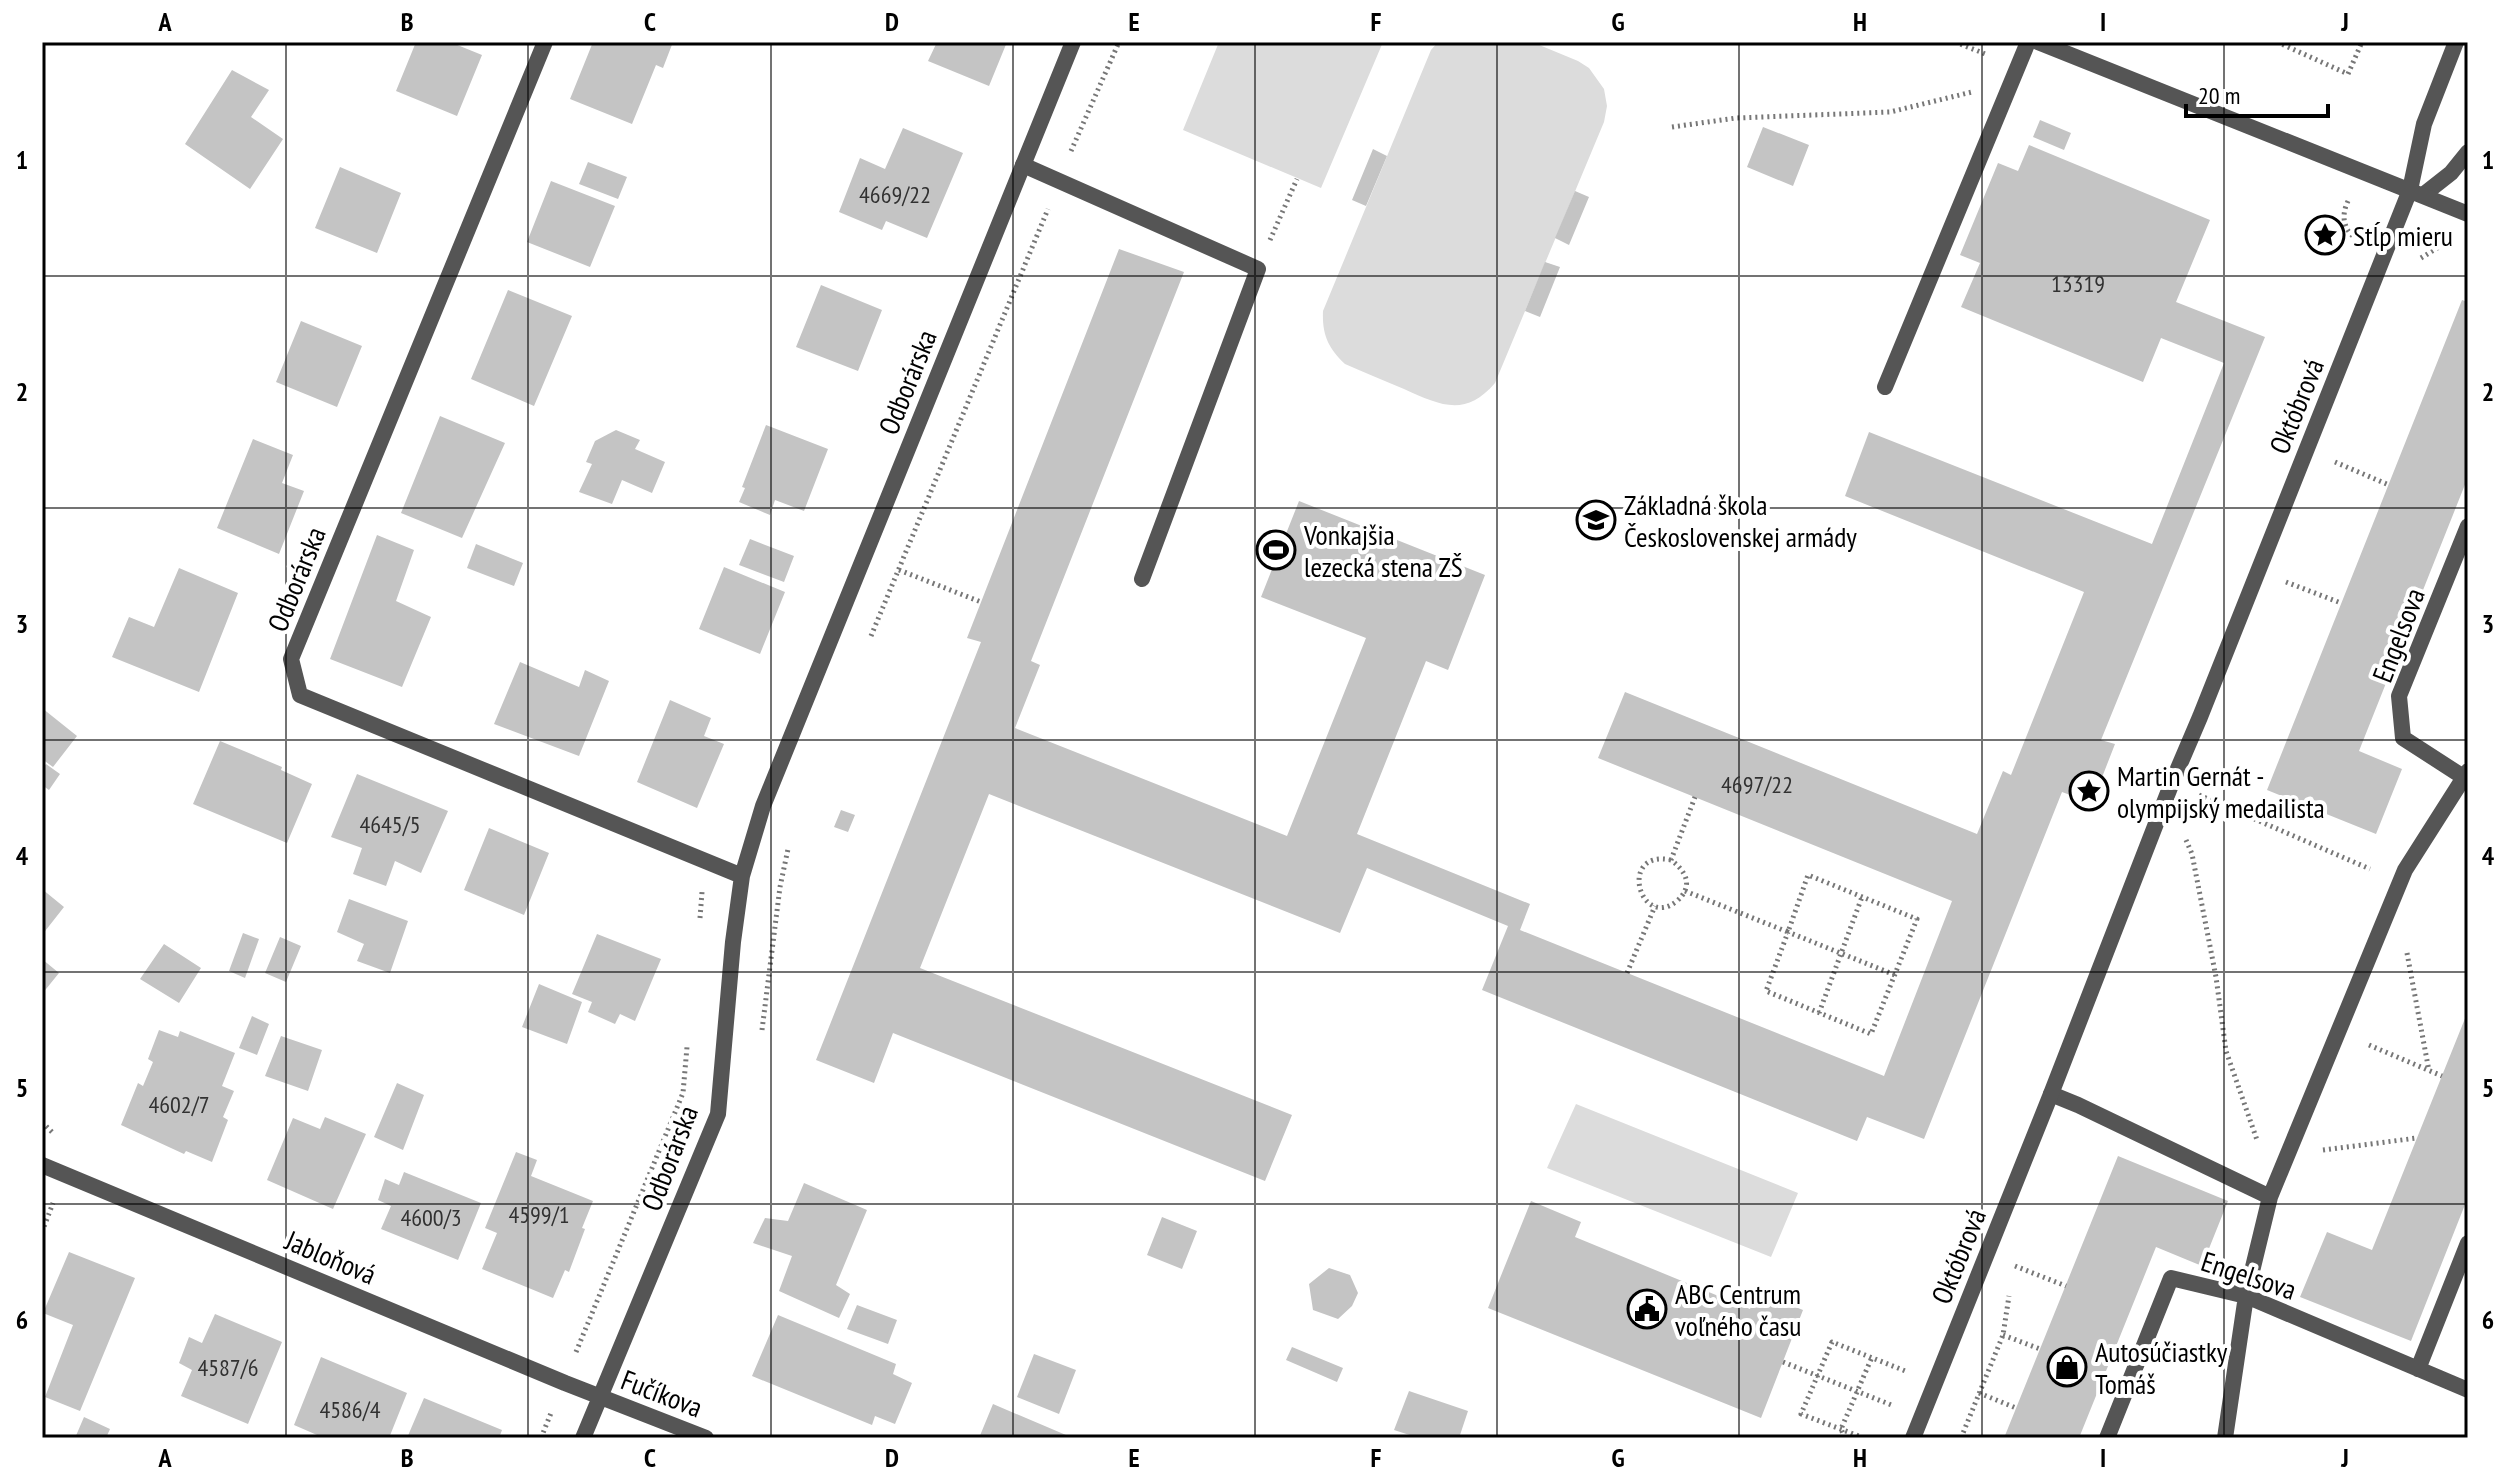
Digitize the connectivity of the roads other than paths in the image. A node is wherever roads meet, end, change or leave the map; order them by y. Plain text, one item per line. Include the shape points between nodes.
1 (545, 42) edge
2 (1073, 42) edge
3 (2028, 42) edge
4 (2038, 42) edge
5 (2456, 42) edge
6 (2468, 152) edge
7 (1023, 165) junction
8 (2416, 193) junction
9 (2468, 214) edge
10 (1885, 387) dead end
11 (2468, 526) edge
12 (1142, 579) dead end
13 (2467, 776) edge
14 (742, 876) junction
15 (2051, 1094) junction
16 (42, 1165) edge
17 (2272, 1192) junction
18 (2468, 1243) edge
19 (2246, 1296) junction
20 (2418, 1369) junction
21 (2468, 1390) edge
22 (600, 1397) junction
23 (583, 1438) edge
24 (706, 1438) edge
25 (1913, 1438) edge
26 (2107, 1438) edge
27 (2225, 1438) edge

1 - 14 street, Odborárska via 291,659 300,695
2 - 7 street, Odborárska
3 - 10 street
4 - 8 street
5 - 8 street, Októbrová via 2424,124
6 - 8 street, Októbrová via 2451,173
7 - 12 street via 1258,269
7 - 14 street, Odborárska via 769,792
8 - 9 street
8 - 15 street, Októbrová via 2171,785
11 - 13 street, Engelsova via 2399,696 2403,738
13 - 17 street via 2405,870
14 - 22 street, Odborárska via 718,1114
15 - 17 street
15 - 25 street, Októbrová
16 - 22 street, Jabloňová
17 - 19 street
18 - 20 street
19 - 20 street, Engelsova
19 - 26 street, Engelsova via 2171,1278
19 - 27 street
20 - 21 street, Engelsova
22 - 23 street, Odborárska
22 - 24 street, Fučíkova

